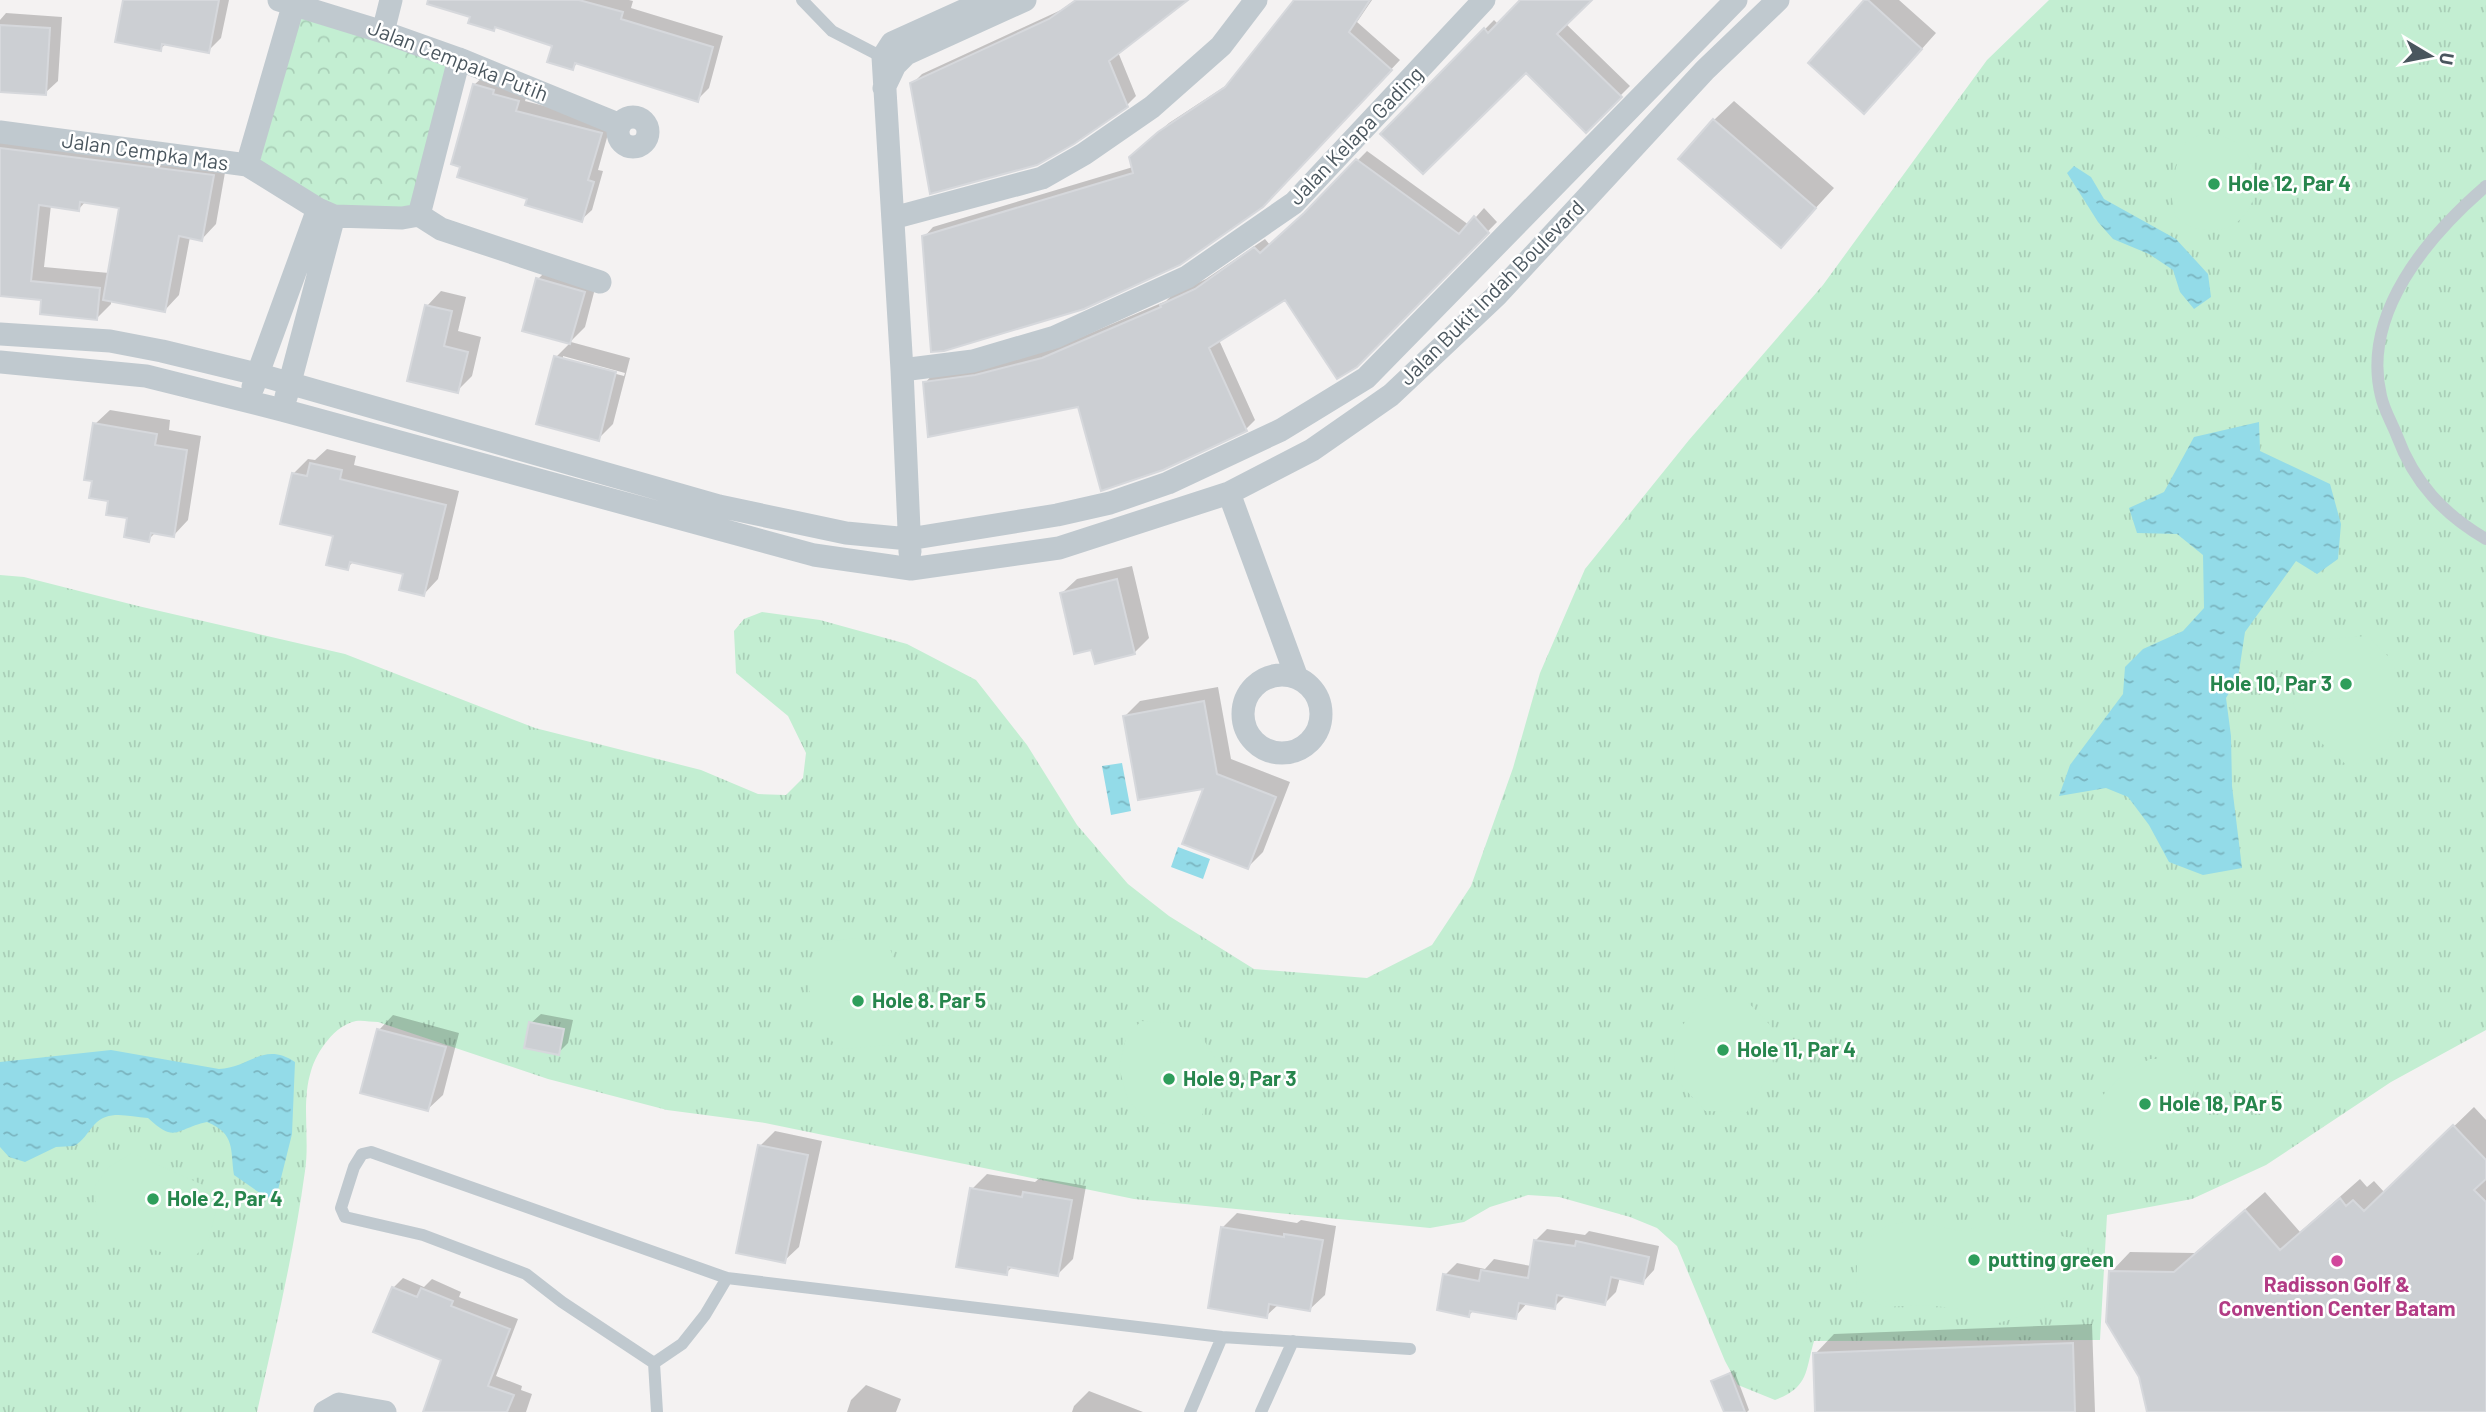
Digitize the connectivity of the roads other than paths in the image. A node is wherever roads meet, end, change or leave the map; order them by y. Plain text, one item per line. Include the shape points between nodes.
1 (391, 0) edge
2 (802, 0) edge
3 (987, 0) edge
4 (1025, 0) edge
5 (1256, 0) edge
6 (1485, 0) edge
7 (1736, 0) edge
8 (1778, 0) edge
9 (286, 2) edge
10 (383, 32) junction
11 (1689, 49) junction
12 (459, 59) junction
13 (889, 61) junction
14 (1706, 70) junction
15 (620, 125) dead end
16 (0, 132) edge
17 (247, 166) junction
18 (2486, 186) edge
19 (326, 213) junction
20 (419, 215) junction
21 (893, 218) junction
22 (600, 282) dead end
23 (0, 334) edge
24 (0, 362) edge
25 (902, 370) junction
26 (257, 374) junction
27 (289, 385) junction
28 (248, 402) junction
29 (282, 410) junction
30 (1229, 493) junction
31 (909, 539) junction
32 (2486, 539) edge
33 (911, 569) junction
34 (1297, 678) dead end
35 (727, 1278) junction
36 (1222, 1337) junction
37 (1293, 1341) junction
38 (1410, 1349) dead end
39 (654, 1363) junction
40 (325, 1412) edge
41 (386, 1412) edge
42 (657, 1412) edge
43 (1190, 1412) edge
44 (1261, 1412) edge

1 - 10 street
2 - 13 lane via 832,31
3 - 13 street via 892,43
4 - 13 street
5 - 21 street via 1221,46 1152,107 1084,154 1042,178
6 - 25 street, Jalan Kelapa Gading via 1294,203 1187,277 1055,337 973,361
7 - 11 street
8 - 14 street, Jalan Bukit Indah Boulevard
9 - 10 street, Jalan Cempaka Putih
9 - 17 street
10 - 12 street, Jalan Cempaka Putih
11 - 14 street
11 - 31 street via 1366,378 1280,430 1168,483 1057,515
12 - 15 street, Jalan Cempaka Putih
12 - 20 street
13 - 21 street via 884,89
14 - 30 street, Jalan Bukit Indah Boulevard via 1496,296 1391,395 1312,450
16 - 17 street, Jalan Cempka Mas
17 - 19 street, Jalan Cempka Mas
18 - 32 lane via 2435,236 2390,305 2379,341 2378,367 2381,397 2407,464 2460,524
19 - 20 street, Jalan Cempka Mas
19 - 26 street
19 - 27 street
20 - 22 street via 441,229
21 - 25 street
23 - 26 street via 110,341
24 - 28 street, Jalan Bukit Indah Boulevard via 146,376
25 - 31 street
26 - 27 street
26 - 28 street
27 - 29 street
27 - 31 street via 719,506 846,533
28 - 29 street, Jalan Bukit Indah Boulevard
29 - 33 street, Jalan Bukit Indah Boulevard via 814,555
30 - 33 street, Jalan Bukit Indah Boulevard via 1059,548
30 - 34 street
31 - 33 street
35 - 36 lane
35 - 39 lane via 682,1344
35 - 39 lane via 371,1152 362,1154 341,1208 345,1217 423,1235 526,1274
36 - 37 lane
36 - 43 lane
37 - 38 lane
37 - 44 lane
39 - 42 lane
40 - 41 street via 339,1404

